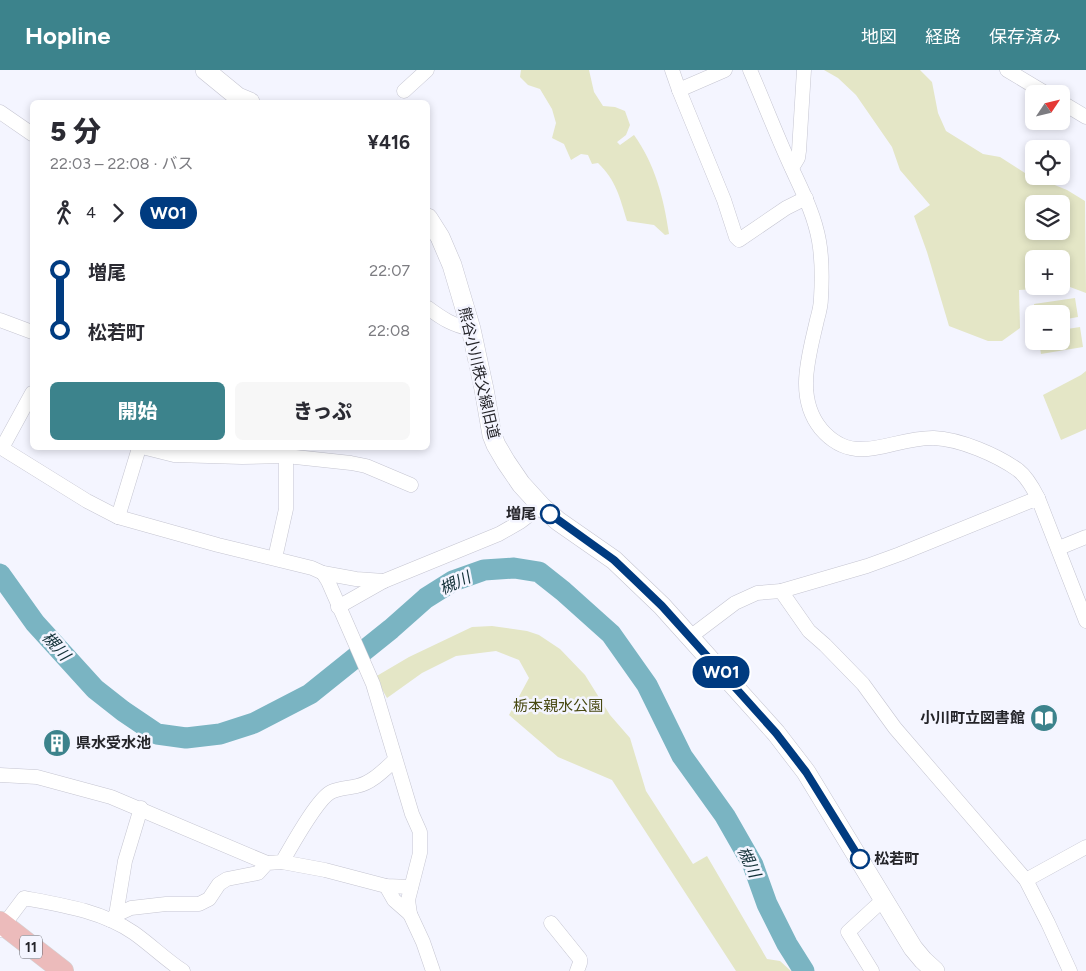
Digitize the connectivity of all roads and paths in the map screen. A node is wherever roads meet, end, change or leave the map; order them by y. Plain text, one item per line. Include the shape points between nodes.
1 (205, 70) edge
2 (427, 70) edge
3 (672, 70) edge
4 (725, 70) edge
5 (750, 70) edge
6 (804, 70) edge
7 (1007, 70) edge
8 (1032, 85) edge
9 (679, 90) junction
10 (404, 91) dead end
11 (246, 100) edge
12 (1070, 107) edge
13 (0, 112) edge
14 (1086, 117) edge
15 (30, 133) edge
16 (792, 168) junction
17 (806, 198) junction
18 (430, 222) edge
19 (430, 310) edge
20 (0, 320) edge
21 (471, 329) junction
22 (30, 331) edge
23 (30, 397) edge
24 (1, 448) edge
25 (138, 450) edge
26 (154, 450) edge
27 (286, 452) edge
28 (411, 485) dead end
29 (1038, 498) junction
30 (541, 506) junction
31 (118, 518) junction
32 (1086, 537) edge
33 (1059, 548) junction
34 (275, 558) junction
35 (323, 573) junction
36 (384, 581) junction
37 (781, 591) junction
38 (338, 607) junction
39 (1086, 620) edge
40 (690, 637) junction
41 (395, 760) junction
42 (0, 775) edge
43 (141, 808) junction
44 (1086, 847) edge
45 (282, 862) junction
46 (267, 863) junction
47 (1026, 880) junction
48 (386, 886) junction
49 (411, 887) junction
50 (884, 899) junction
51 (410, 914) junction
52 (113, 917) junction
53 (551, 923) dead end
54 (1, 926) edge
55 (62, 971) edge
56 (183, 971) edge
57 (433, 971) edge
58 (577, 971) edge
59 (872, 971) edge
60 (935, 971) edge
61 (1070, 971) edge

1 - 11 street via 229,91
2 - 10 street
3 - 9 street
4 - 9 street
5 - 16 street
6 - 16 street via 799,152
7 - 8 street
9 - 17 street via 739,240
12 - 14 street
13 - 15 street
16 - 17 street
17 - 29 street via 819,242 822,300 805,374 810,408 820,427 839,444 863,450 934,438 965,445 1019,471
18 - 21 street, 熊谷小川秩父線旧道 via 444,246
19 - 21 street via 444,321
20 - 22 street
21 - 30 street, 熊谷小川秩父線旧道 via 496,445 521,484
23 - 24 street
24 - 31 street
25 - 31 street
26 - 27 street via 174,455 242,457
27 - 28 street via 366,466
27 - 34 street via 286,509
29 - 33 street
29 - 37 street via 900,554
30 - 36 street via 499,534
30 - 40 street, 熊谷小川秩父線旧道 via 614,560
31 - 34 street
32 - 33 street
33 - 39 street
34 - 35 street
35 - 36 street
35 - 38 street
36 - 38 street
37 - 40 street via 757,593 735,603
37 - 47 street via 809,631 863,684 895,728
38 - 41 street via 373,684
40 - 50 street, 熊谷小川秩父線旧道 via 776,733 806,772
41 - 45 street via 380,774 359,786 331,792 324,797
41 - 49 street via 420,832 420,853
42 - 43 street via 37,777
43 - 46 street
43 - 52 street
44 - 47 street
45 - 46 street
45 - 48 street
46 - 52 street via 258,873 219,884 209,899 199,904 131,908
47 - 61 street
48 - 49 street
48 - 51 street via 394,900
49 - 51 street via 408,900
50 - 59 street via 848,932
50 - 60 street, 熊谷小川秩父線旧道 via 913,948
51 - 57 street
52 - 54 street via 24,898
52 - 56 street
53 - 58 street via 580,959
54 - 55 main road, 11

